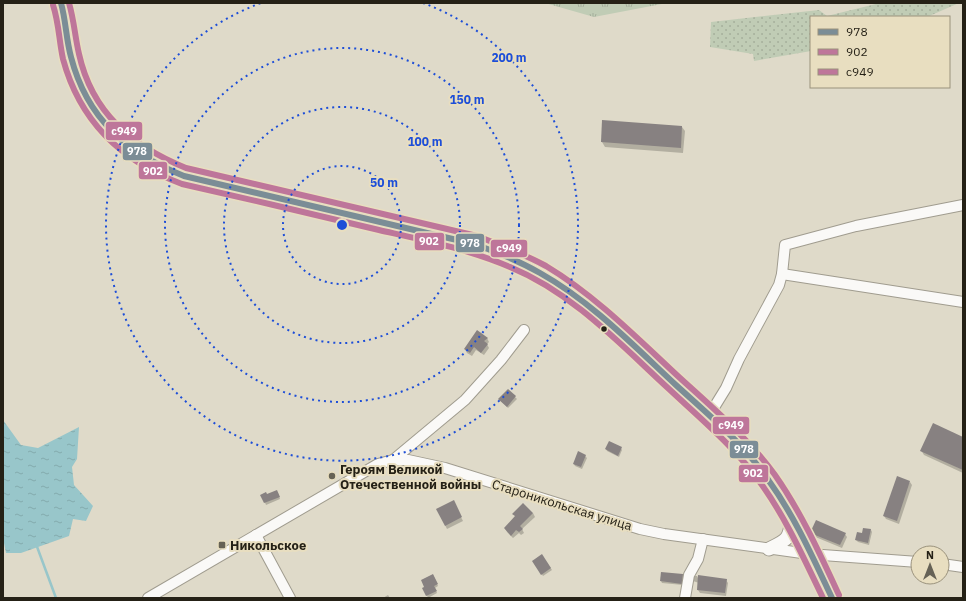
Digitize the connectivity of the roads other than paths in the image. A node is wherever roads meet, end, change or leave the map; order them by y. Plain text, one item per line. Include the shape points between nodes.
1 (61, 3) edge
2 (963, 205) edge
3 (782, 274) junction
4 (963, 302) edge
5 (524, 330) dead end
6 (710, 414) junction
7 (393, 460) junction
8 (792, 520) junction
9 (256, 535) junction
10 (703, 539) junction
11 (769, 549) junction
12 (809, 554) junction
13 (910, 561) edge
14 (950, 565) edge
15 (963, 567) edge
16 (148, 598) edge
17 (290, 598) edge
18 (685, 598) edge
19 (832, 598) edge

1 - 6 main road via 71,57 84,92 101,120 122,142 142,157 184,176 474,244 510,257 551,278 593,309
2 - 3 street via 856,226 786,245
3 - 4 street
3 - 6 street via 779,285
5 - 7 street via 465,400
6 - 8 main road via 757,465
7 - 9 street, Староникольская улица via 378,464
7 - 10 street, Староникольская улица via 408,460 445,468 640,529
8 - 11 main road via 787,538
8 - 12 main road
9 - 16 street, Староникольская улица
9 - 17 street
10 - 11 street, Староникольская улица
10 - 18 street via 698,559 689,575
11 - 12 street, Староникольская улица
12 - 13 street, Староникольская улица
12 - 19 main road
14 - 15 street

